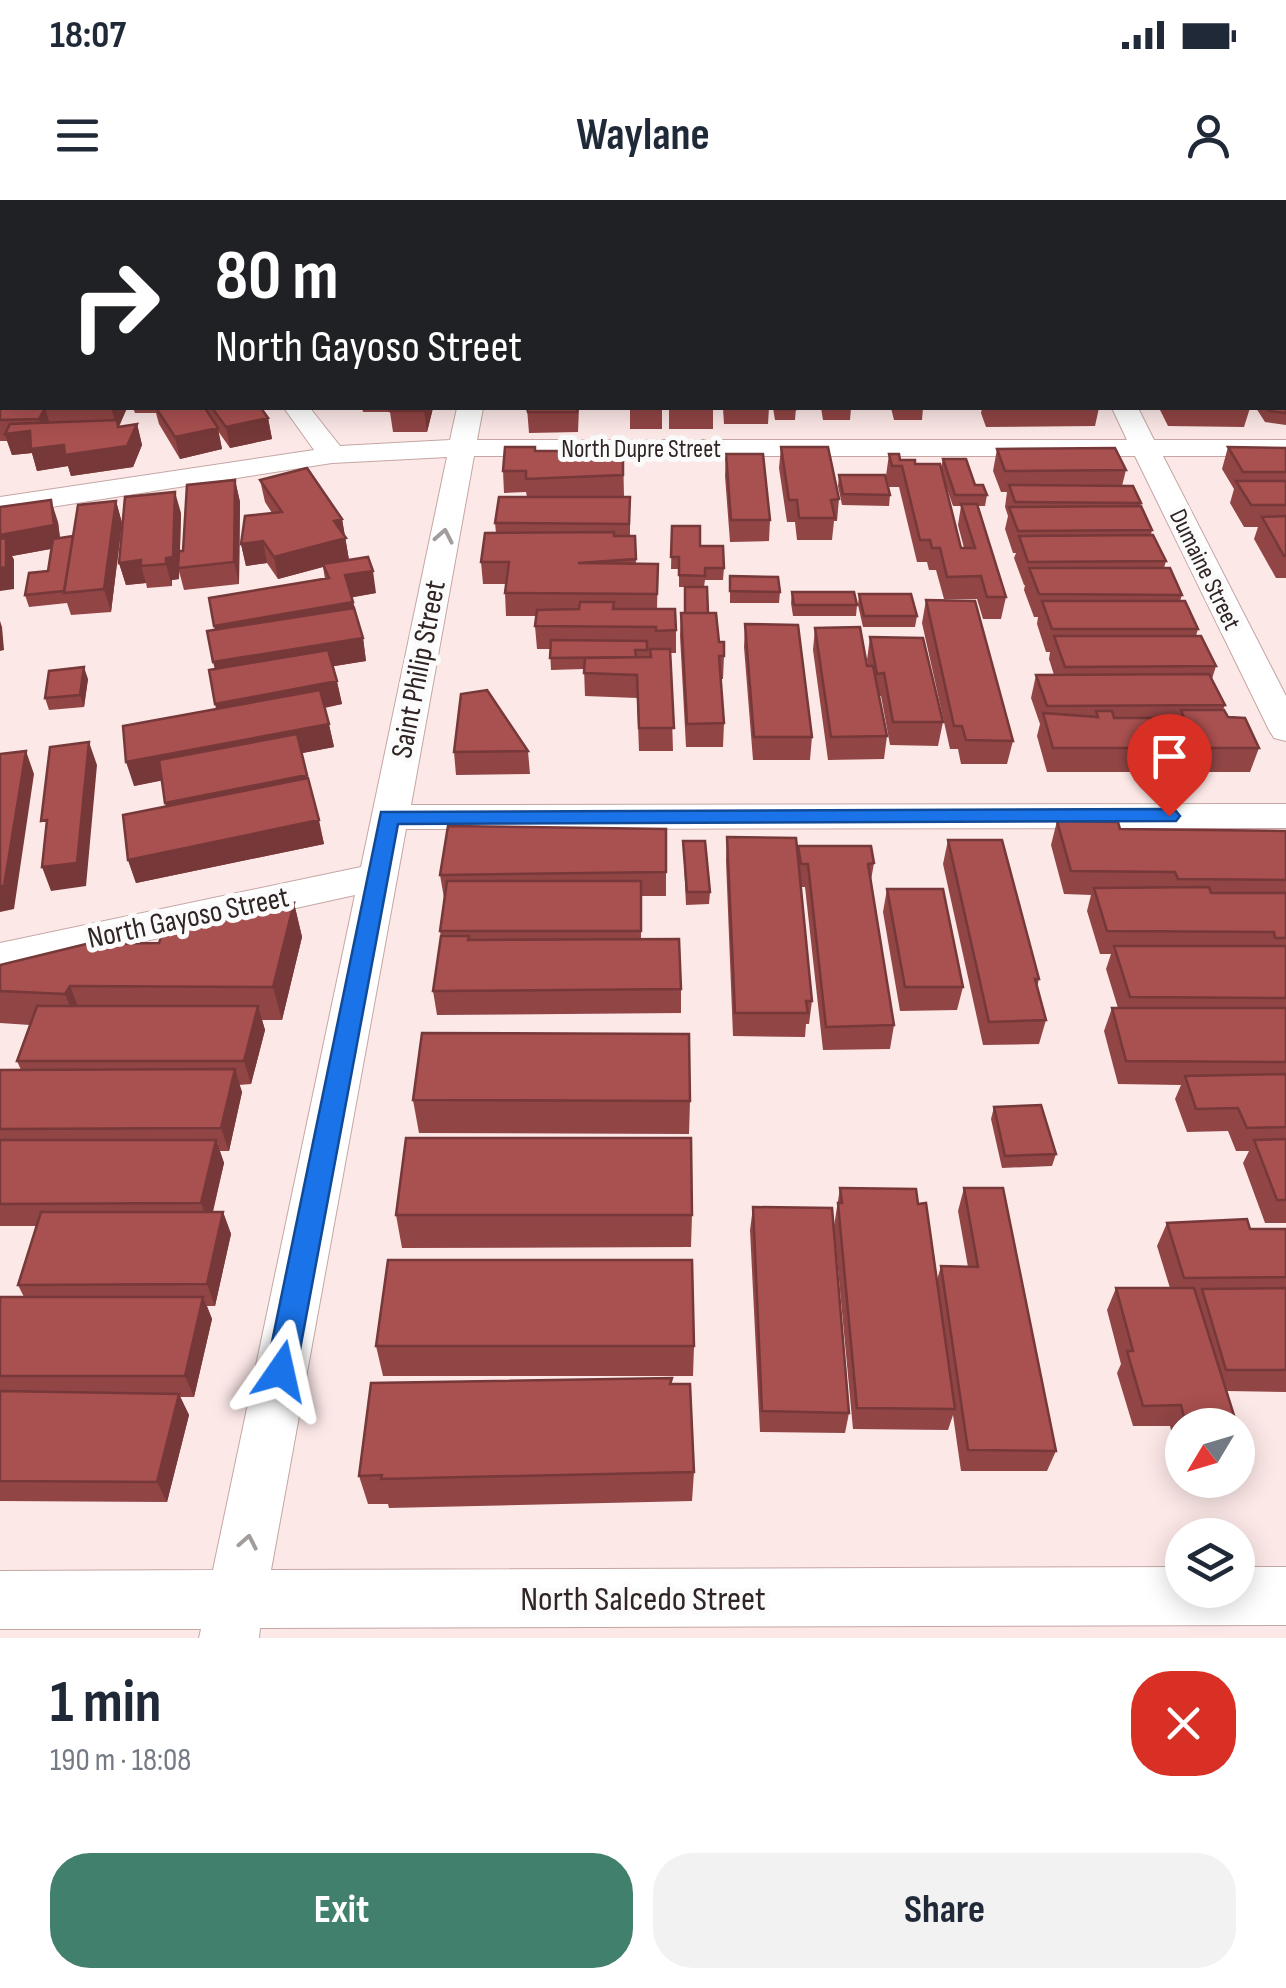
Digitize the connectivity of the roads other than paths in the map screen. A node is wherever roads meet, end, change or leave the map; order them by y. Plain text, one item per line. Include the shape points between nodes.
1 (299, 410) edge
2 (1126, 410) edge
3 (466, 428) edge
4 (1145, 448) junction
5 (1286, 448) edge
6 (332, 454) junction
7 (0, 506) edge
8 (1286, 730) edge
9 (1286, 816) edge
10 (388, 817) junction
11 (377, 876) junction
12 (0, 958) edge
13 (1286, 1596) edge
14 (0, 1600) edge
15 (233, 1618) edge

1 - 6 street
2 - 4 street, Dumaine Street
3 - 4 street, North Dupre Street
3 - 6 street, North Dupre Street
10 -> 3 street, Saint Philip Street
4 - 5 street, North Dupre Street
4 - 8 street, Dumaine Street
6 - 7 street, North Dupre Street
9 - 10 street
10 - 11 street, Saint Philip Street
11 - 12 street, North Gayoso Street
15 -> 11 street, Saint Philip Street
13 - 15 street, North Salcedo Street
14 - 15 street, North Salcedo Street

